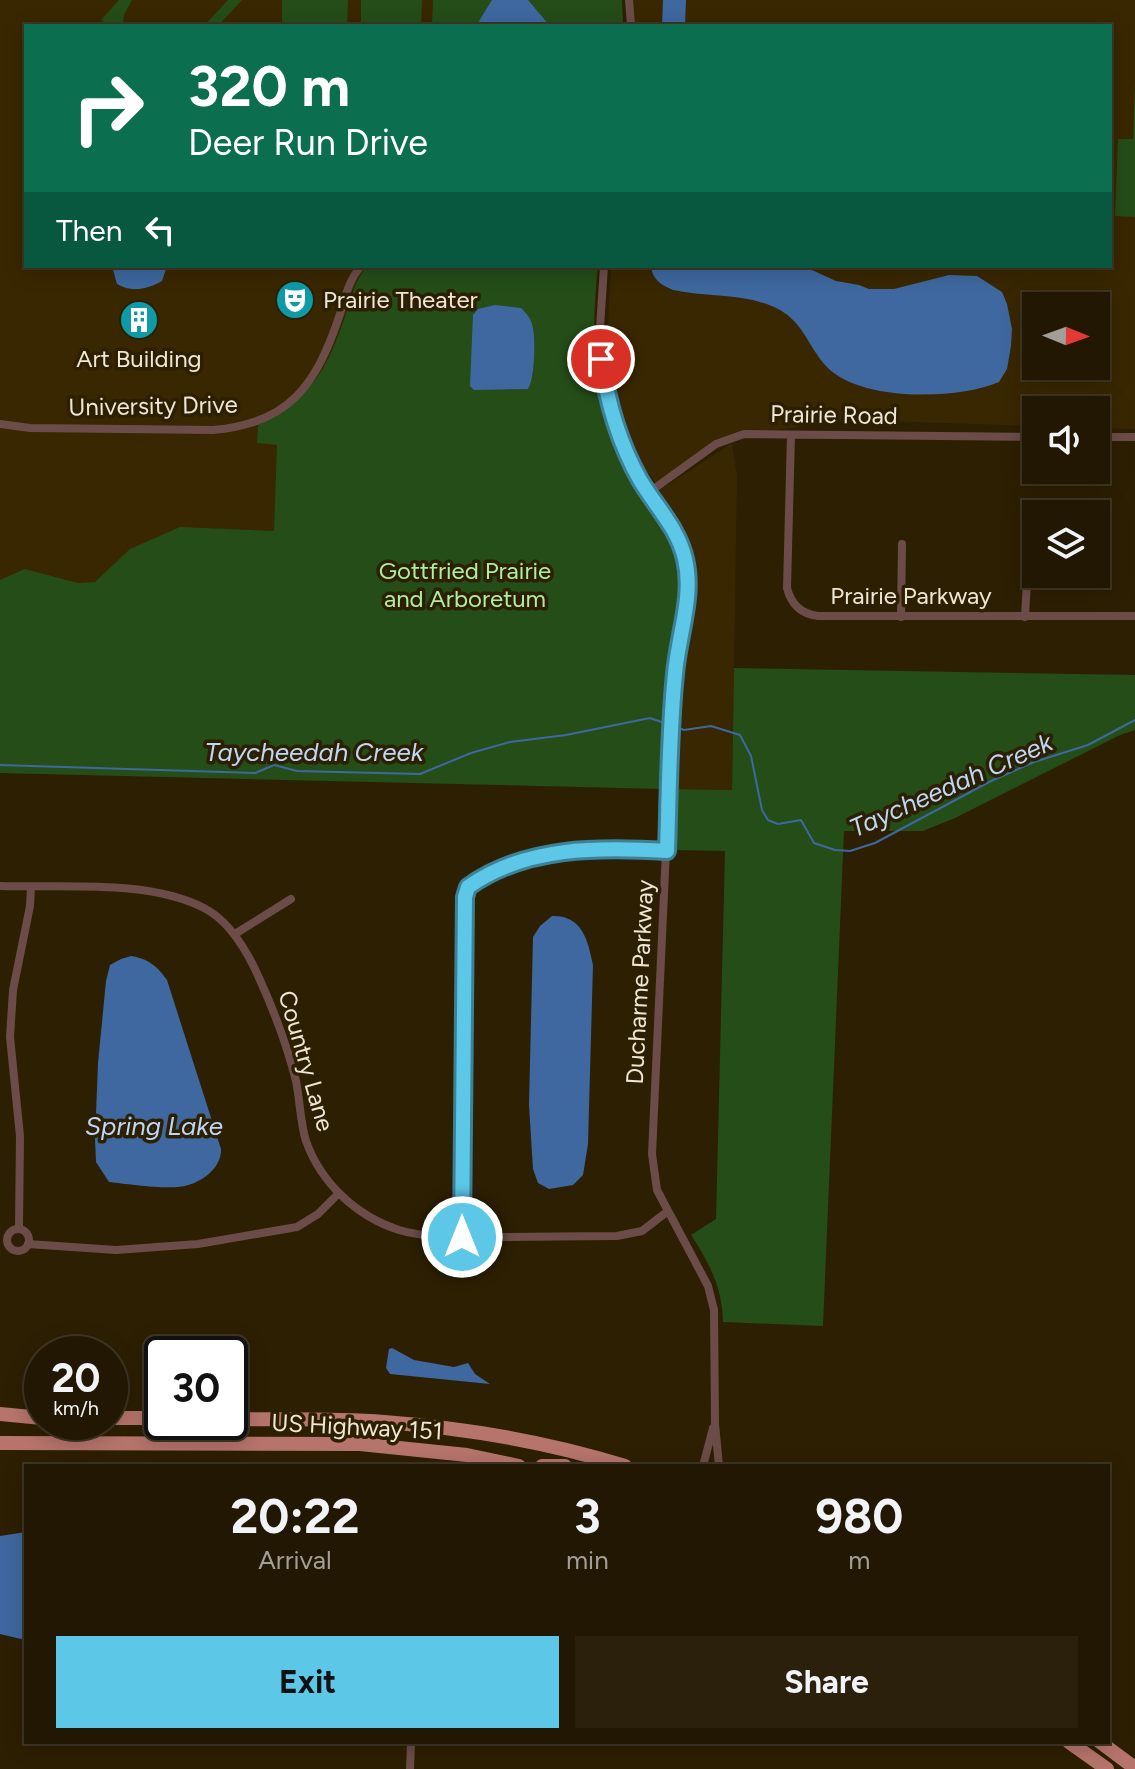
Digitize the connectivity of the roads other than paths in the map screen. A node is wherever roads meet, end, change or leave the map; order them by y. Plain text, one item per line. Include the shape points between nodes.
1 (629, 0) edge
2 (631, 24) edge
3 (360, 268) edge
4 (604, 268) edge
5 (0, 424) edge
6 (791, 435) junction
7 (1022, 437) edge
8 (1110, 437) edge
9 (1135, 437) edge
10 (648, 493) junction
11 (902, 544) dead end
12 (1027, 588) edge
13 (1135, 616) edge
14 (901, 617) junction
15 (1025, 617) junction
16 (667, 851) junction
17 (0, 886) edge
18 (31, 887) junction
19 (291, 899) dead end
20 (235, 934) junction
21 (339, 1193) junction
22 (668, 1211) junction
23 (19, 1227) junction
24 (462, 1237) junction
25 (28, 1244) junction
26 (0, 1416) edge
27 (24, 1417) edge
28 (248, 1419) edge
29 (715, 1424) junction
30 (0, 1443) edge
31 (510, 1464) edge
32 (618, 1464) edge
33 (704, 1464) edge
34 (719, 1464) edge
35 (411, 1744) edge
36 (1072, 1744) edge
37 (1103, 1744) edge
38 (1135, 1768) edge
39 (410, 1769) edge
40 (1107, 1769) edge

1 - 2 street
3 - 5 street, University Drive via 315,374 294,399 262,419 213,430
4 - 10 street, Ducharme Parkway via 599,343 604,378 624,446
6 - 7 street, Prairie Road
6 - 10 street, Prairie Road via 727,439
6 - 14 street, Prairie Parkway via 790,598 813,615
8 - 9 street
10 - 16 street, Ducharme Parkway via 678,536 687,571 672,717
11 - 14 street
12 - 15 street
13 - 15 street, Prairie Parkway
14 - 15 street, Prairie Parkway
16 - 22 street, Ducharme Parkway via 652,1154 657,1190
16 - 24 street via 598,849 530,859 489,873 468,887
17 - 18 street, Country Lane
18 - 20 street, Country Lane via 136,889 177,897 207,909
18 - 23 street via 10,1037 20,1136
19 - 20 street
20 - 21 street, Country Lane via 272,1005 296,1081 306,1140 326,1180
21 - 24 street, Country Lane via 350,1205 401,1231
21 - 25 street via 297,1227 198,1244 116,1250
22 - 24 street, Country Lane via 642,1231 617,1236
22 - 29 street, Ducharme Parkway via 708,1286 714,1310
23 - 25 street via 29,1236
23 - 25 street via 6,1238 7,1246 18,1251
26 - 27 main road
28 - 32 main road, US Highway 151 via 382,1422 479,1432
29 - 33 street, Ducharme Parkway
29 - 34 street, Ducharme Parkway
30 - 31 main road, US Highway 151 via 360,1444
35 - 39 street
36 - 40 main road
37 - 38 main road

